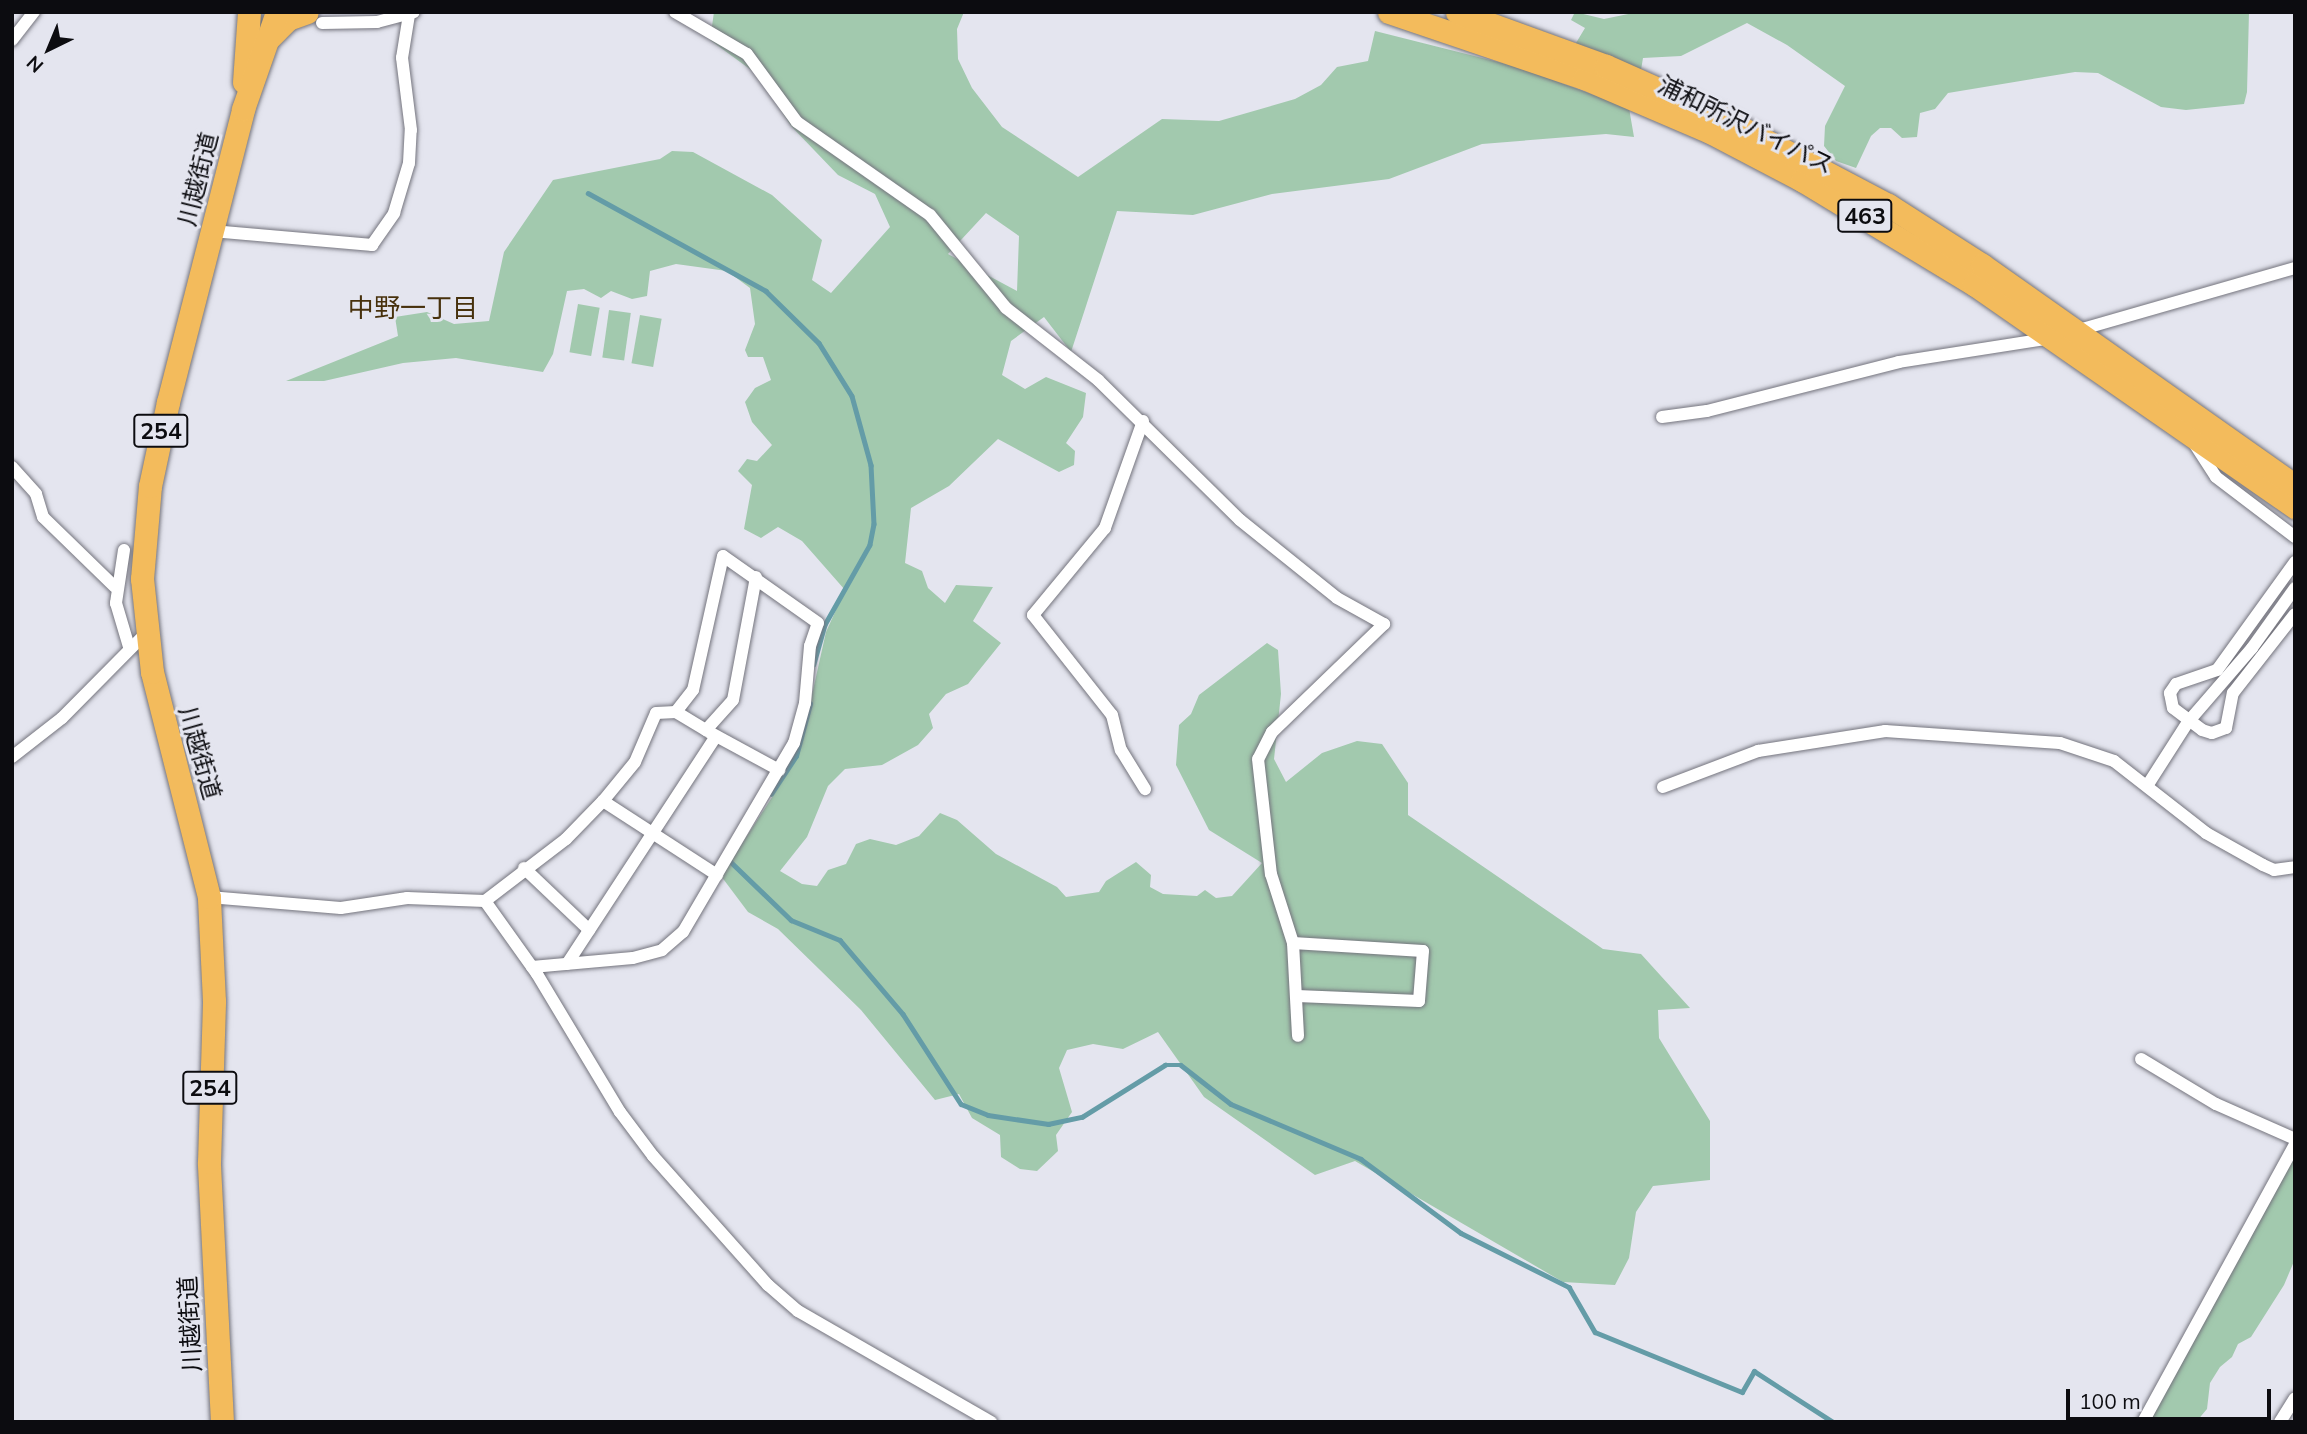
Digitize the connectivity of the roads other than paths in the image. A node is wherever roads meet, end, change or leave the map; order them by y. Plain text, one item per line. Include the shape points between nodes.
1 (34, 12) edge
2 (249, 12) edge
3 (269, 12) edge
4 (278, 12) edge
5 (675, 12) edge
6 (1389, 12) edge
7 (1457, 12) edge
8 (412, 14) edge
9 (315, 18) edge
10 (12, 40) edge
11 (266, 42) junction
12 (243, 101) junction
13 (212, 231) junction
14 (2295, 268) edge
15 (2064, 335) junction
16 (1662, 416) dead end
17 (1143, 421) junction
18 (2183, 428) junction
19 (12, 467) edge
20 (2295, 486) edge
21 (2295, 508) edge
22 (2295, 537) edge
23 (124, 550) dead end
24 (2295, 562) edge
25 (755, 577) junction
26 (142, 579) junction
27 (116, 584) junction
28 (2295, 588) edge
29 (2295, 614) edge
30 (137, 640) junction
31 (676, 712) junction
32 (2188, 722) junction
33 (711, 733) junction
34 (12, 758) edge
35 (779, 770) junction
36 (2147, 786) junction
37 (1663, 787) dead end
38 (1145, 789) dead end
39 (603, 801) junction
40 (653, 834) junction
41 (2295, 866) edge
42 (524, 868) junction
43 (717, 875) junction
44 (209, 897) junction
45 (485, 901) junction
46 (589, 930) junction
47 (1293, 943) junction
48 (567, 964) junction
49 (532, 967) junction
50 (1297, 996) junction
51 (1298, 1036) dead end
52 (2141, 1059) dead end
53 (2295, 1139) edge
54 (2295, 1144) edge
55 (2295, 1398) edge
56 (222, 1422) edge
57 (991, 1422) edge
58 (2143, 1422) edge
59 (2280, 1422) edge

1 - 10 street
2 - 12 highway
3 - 12 highway, 川越街道 / 254
4 - 11 highway, 川越街道 / 254
5 - 17 street via 747,54 797,122 930,215 1023,325 1072,359
6 - 15 highway, 浦和所沢バイパス / 463 via 1522,54 1710,132 1881,225
7 - 15 highway, 浦和所沢バイパス / 463 via 1606,66 1785,150 1888,205
8 - 9 street via 377,22
8 - 13 street via 402,58 411,130 409,163 394,213 372,245
9 - 11 highway via 288,19
11 - 12 highway, 川越街道 / 254
12 - 13 highway, 川越街道 / 254
13 - 26 highway, 川越街道 / 254 via 157,449
14 - 15 street
15 - 16 street via 1899,362 1707,411
15 - 18 highway, 浦和所沢バイパス / 463
15 - 20 highway, 浦和所沢バイパス / 463
17 - 38 street via 1105,527 1033,615 1112,715 1121,750
17 - 47 street via 1240,520 1337,598 1384,624 1272,732 1258,759 1271,874
18 - 21 highway, 浦和所沢バイパス / 463
18 - 22 street via 2216,477
19 - 27 street via 36,494 43,517
23 - 27 street
24 - 32 street via 2217,670 2171,689 2171,704
25 - 31 street via 723,556 693,690
25 - 33 street via 733,701
25 - 35 street via 818,623 810,646 805,704
26 - 27 street
26 - 30 highway, 川越街道 / 254
27 - 30 street
28 - 32 street via 2252,649
29 - 32 street via 2232,693 2227,728 2212,733
30 - 34 street via 92,691
30 - 44 highway, 川越街道 / 254
31 - 33 street
31 - 39 street via 656,713 635,762
32 - 36 street
33 - 35 street
33 - 40 street
35 - 43 street
36 - 37 street via 2114,761 2078,747 1885,732 1758,751
36 - 41 street via 2206,833 2263,865 2274,870
39 - 40 street
39 - 42 street via 566,839
40 - 43 street
40 - 46 street
42 - 45 street
42 - 46 street
43 - 48 street via 683,932 662,950 633,958
44 - 45 street via 341,908 407,898
44 - 56 highway, 川越街道 / 254 via 214,1001 209,1162
45 - 49 street
46 - 48 street
47 - 50 street
47 - 50 street via 1423,951 1419,1001
48 - 49 street
49 - 57 street via 620,1112 653,1156 768,1285 798,1311
50 - 51 street
52 - 53 street via 2216,1104
54 - 58 street
55 - 59 street

